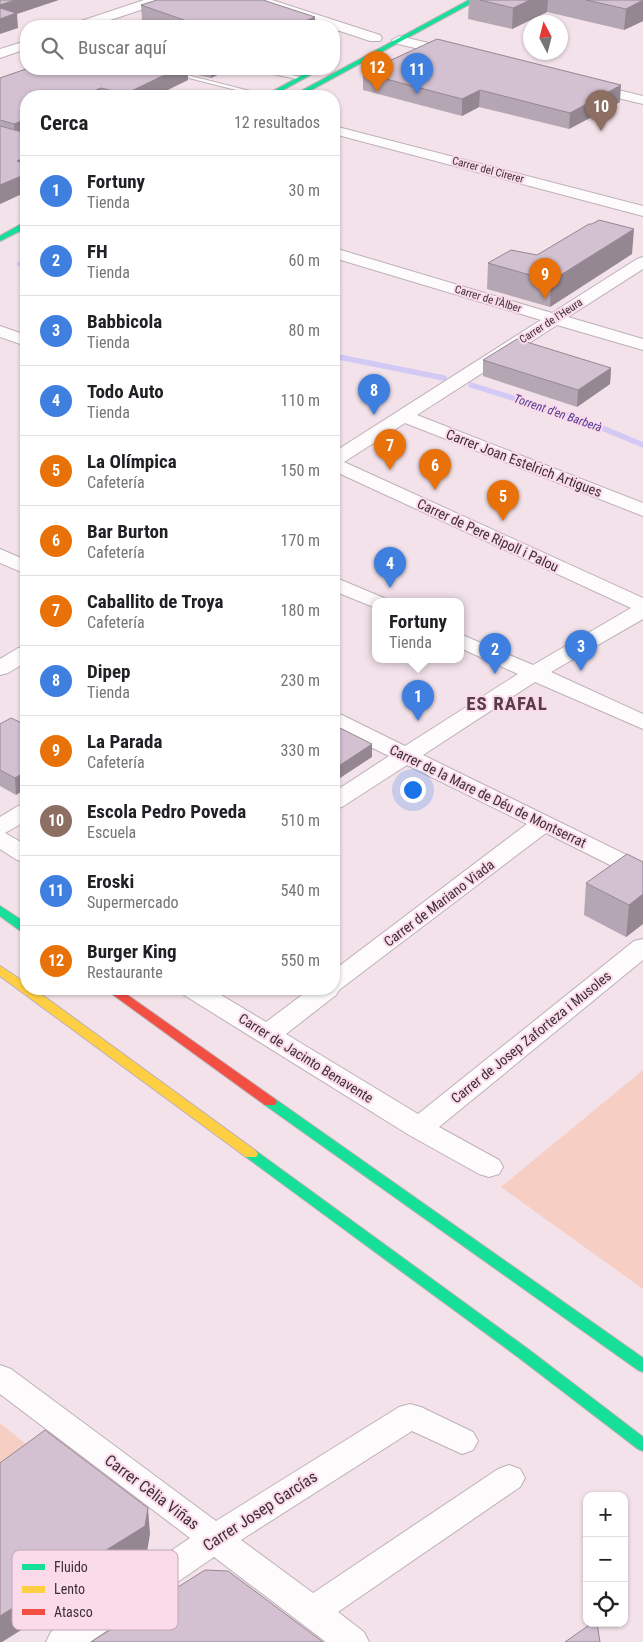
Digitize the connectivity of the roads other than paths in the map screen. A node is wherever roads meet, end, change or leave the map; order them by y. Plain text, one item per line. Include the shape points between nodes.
1 (157, 0) edge
2 (259, 0) edge
3 (474, 0) edge
4 (101, 20) edge
5 (328, 20) edge
6 (340, 23) edge
7 (387, 37) junction
8 (20, 47) edge
9 (359, 47) dead end
10 (0, 54) edge
11 (462, 56) edge
12 (340, 67) edge
13 (181, 75) edge
14 (288, 75) edge
15 (307, 75) edge
16 (328, 75) edge
17 (301, 78) junction
18 (576, 84) edge
19 (242, 90) edge
20 (278, 90) edge
21 (304, 90) edge
22 (643, 100) edge
23 (340, 132) edge
24 (643, 211) edge
25 (20, 228) edge
26 (0, 239) edge
27 (340, 255) edge
28 (643, 262) edge
29 (554, 319) junction
30 (0, 331) edge
31 (20, 339) edge
32 (643, 345) edge
33 (404, 416) junction
34 (340, 456) edge
35 (340, 467) edge
36 (643, 510) edge
37 (0, 555) edge
38 (20, 565) edge
39 (340, 586) edge
40 (372, 600) edge
41 (643, 608) edge
42 (464, 642) edge
43 (20, 656) edge
44 (0, 668) edge
45 (534, 673) junction
46 (643, 722) edge
47 (340, 723) edge
48 (405, 755) junction
49 (340, 798) edge
50 (20, 815) edge
51 (544, 823) junction
52 (0, 827) edge
53 (0, 839) edge
54 (20, 851) edge
55 (643, 872) edge
56 (0, 910) edge
57 (20, 925) edge
58 (643, 947) edge
59 (0, 970) edge
60 (340, 978) edge
61 (20, 985) edge
62 (34, 995) edge
63 (119, 995) edge
64 (203, 995) edge
65 (319, 995) edge
66 (268, 1034) junction
67 (419, 1128) junction
68 (489, 1167) dead end
69 (643, 1366) edge
70 (0, 1377) edge
71 (462, 1442) dead end
72 (643, 1446) edge
73 (509, 1478) dead end
74 (215, 1539) junction
75 (178, 1564) edge
76 (312, 1612) junction
77 (81, 1630) edge
78 (63, 1642) edge
79 (352, 1642) edge

1 - 4 street
2 - 5 street
3 - 7 main road
6 - 7 street
7 - 9 main road
7 - 11 street
7 - 12 main road
8 - 10 street
13 - 19 lane
14 - 17 lane
15 - 17 main road
16 - 21 main road
17 - 20 main road
18 - 22 street
23 - 24 street, Carrer del Cirerer
25 - 26 main road
27 - 29 street, Carrer de l'Àlber
28 - 29 street, Carrer de l'Heura
29 - 32 street, Carrer de l'Àlber
29 - 33 street, Carrer de l'Heura
30 - 31 street
33 - 34 street, Carrer de l'Heura
33 - 36 street, Carrer Joan Estelrich Artigues
35 - 41 street, Carrer de Pere Ripoll i Palou
37 - 38 street
39 - 40 street
41 - 45 street
42 - 45 street
43 - 44 street
45 - 46 street
45 - 48 street
47 - 48 street, Carrer de la Mare de Déu de Montserrat
48 - 49 street
48 - 51 street, Carrer de la Mare de Déu de Montserrat
50 - 52 street
51 - 55 street, Carrer de la Mare de Déu de Montserrat
51 - 60 street, Carrer de Mariano Viada
53 - 54 street
56 - 57 main road
58 - 67 street, Carrer de Josep Zaforteza i Musoles
59 - 61 main road
62 - 72 main road via 523,1353
63 - 69 main road
64 - 66 street, Carrer de Jacinto Benavente
65 - 66 street
66 - 67 street, Carrer de Jacinto Benavente
67 - 68 street, Carrer de Jacinto Benavente
70 - 74 street, Carrer Cèlia Viñas
71 - 74 street, Carrer Josep Garcías via 410,1416
73 - 76 street
74 - 75 street, Carrer Josep Garcías
74 - 76 street, Carrer Cèlia Viñas
76 - 79 street, Carrer Cèlia Viñas
77 - 78 street, Carrer Josep Garcías

